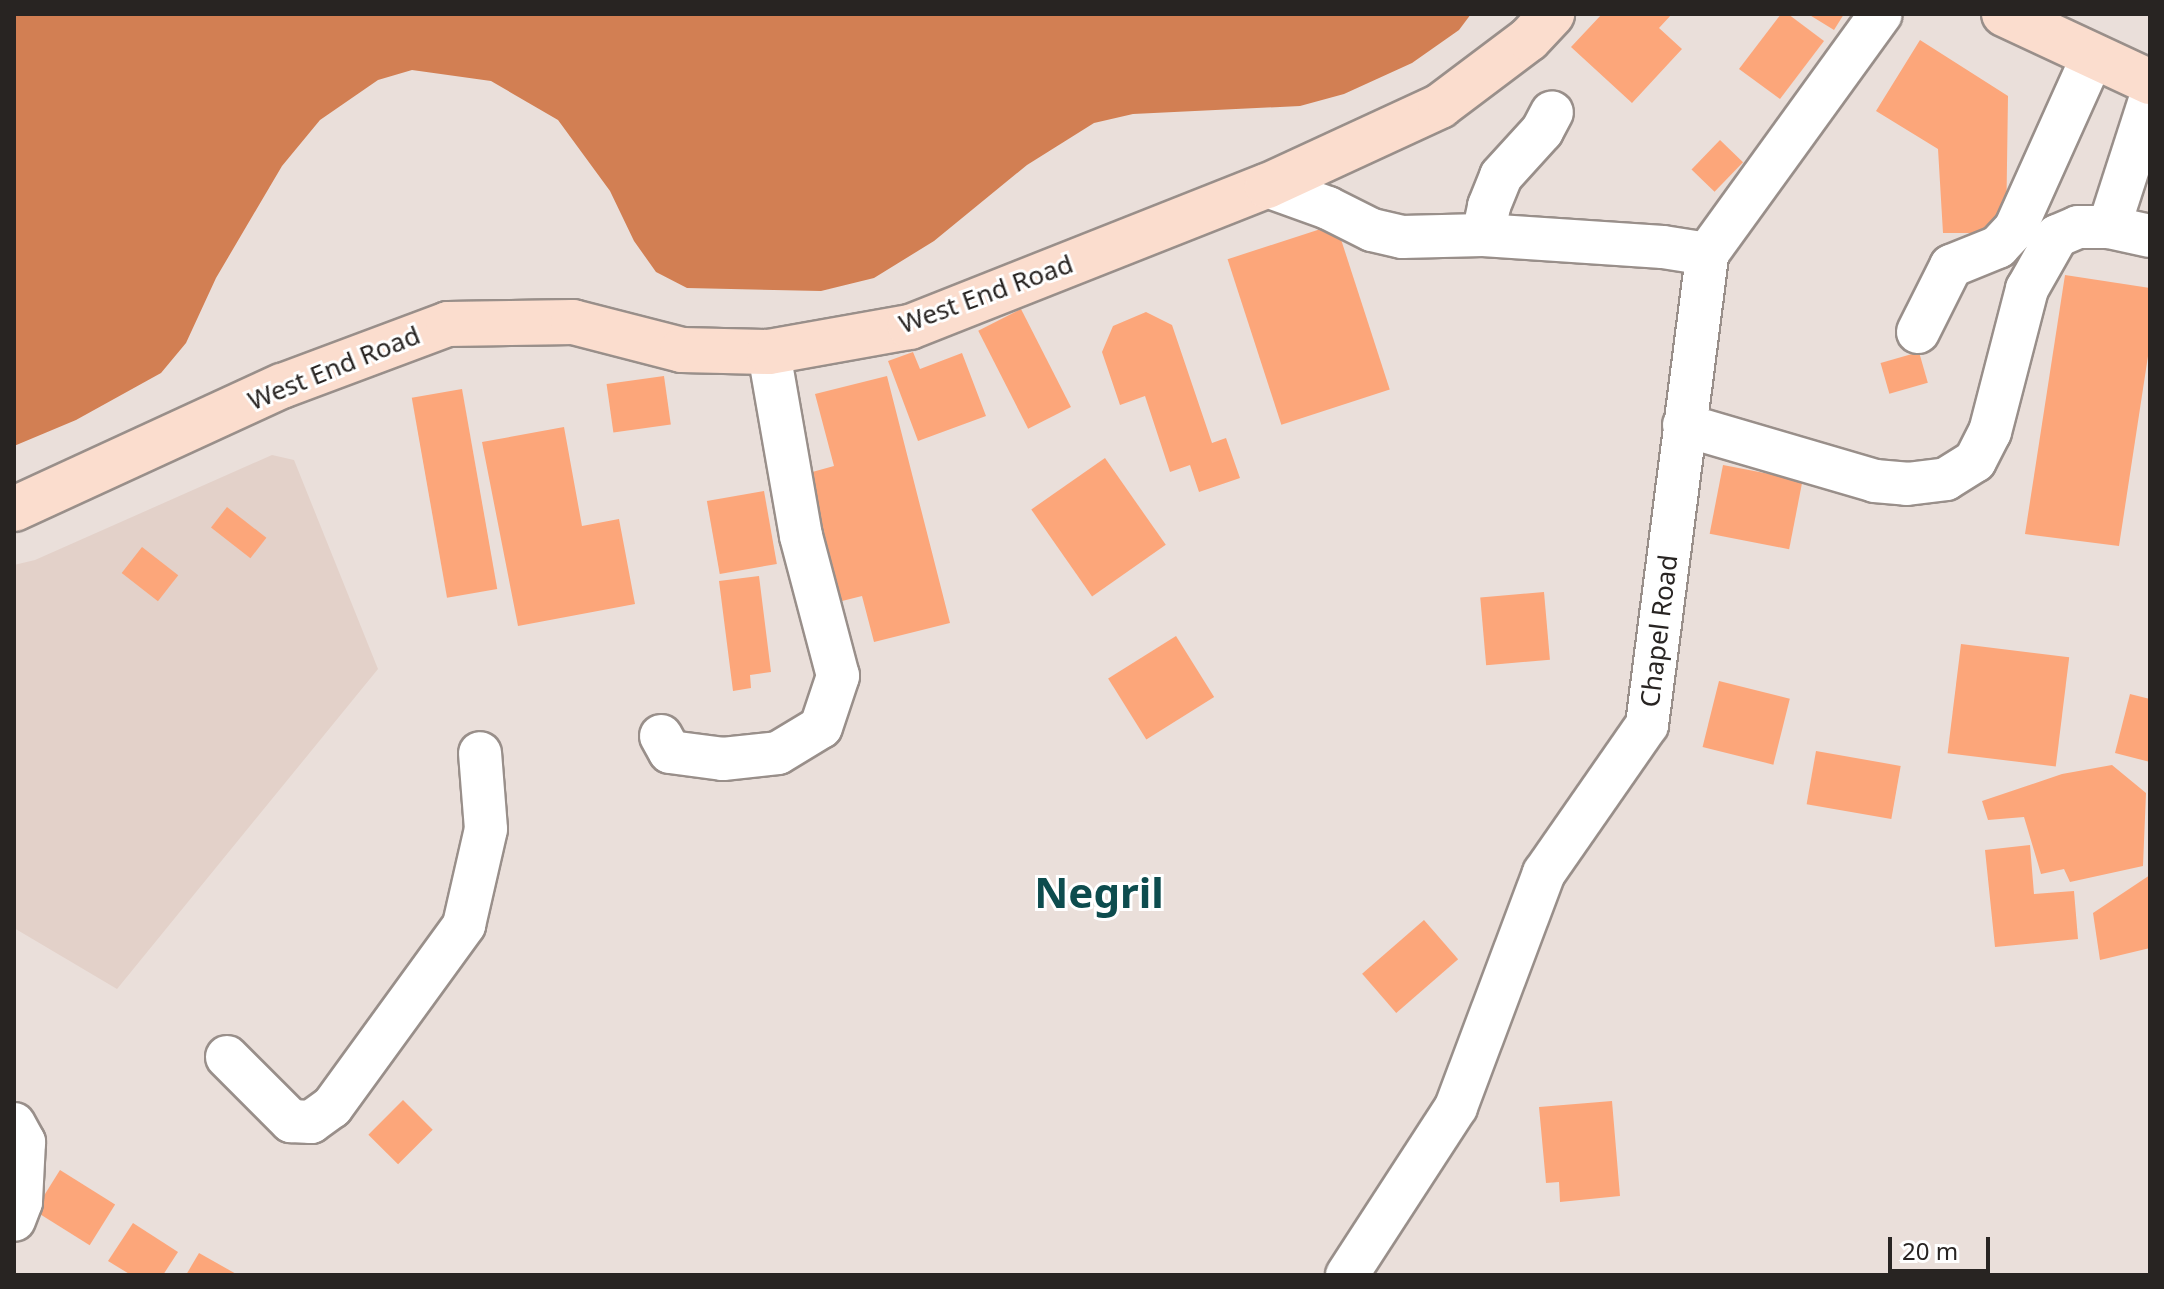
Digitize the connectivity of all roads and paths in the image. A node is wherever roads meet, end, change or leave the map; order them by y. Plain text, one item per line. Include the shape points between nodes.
1 (1552, 14) edge
2 (1881, 14) edge
3 (2004, 14) edge
4 (2092, 58) junction
5 (2150, 82) edge
6 (2150, 100) edge
7 (1552, 112) dead end
8 (1267, 186) junction
9 (2109, 227) junction
10 (1483, 235) junction
11 (2150, 236) edge
12 (1707, 254) junction
13 (1918, 332) dead end
14 (769, 352) junction
15 (1684, 425) junction
16 (14, 509) edge
17 (661, 736) dead end
18 (480, 753) dead end
19 (227, 1057) dead end
20 (14, 1124) edge
21 (14, 1220) edge
22 (1347, 1275) edge

1 - 8 main road, West End Road via 1529,39 1440,106
2 - 12 street, Chapel Road
3 - 4 main road
4 - 5 main road
4 - 13 street via 2015,229 1998,247 1951,266
6 - 9 street
7 - 10 street via 1542,131 1501,176
8 - 10 street via 1372,230 1402,237
8 - 14 main road, West End Road via 910,327
9 - 11 street
9 - 15 street via 2078,227 2057,236 2027,289 1990,432 1975,461 1946,479 1875,481
10 - 12 street
12 - 15 street, Chapel Road
14 - 16 main road, West End Road via 682,350 573,322 448,324 296,380
14 - 17 street via 801,536 838,676 821,727 778,753 710,757 670,752
15 - 22 street, Chapel Road via 1647,725 1544,873 1456,1107
18 - 19 street via 486,829 464,925 332,1107 311,1122 291,1121
20 - 21 street via 24,1142 21,1202

